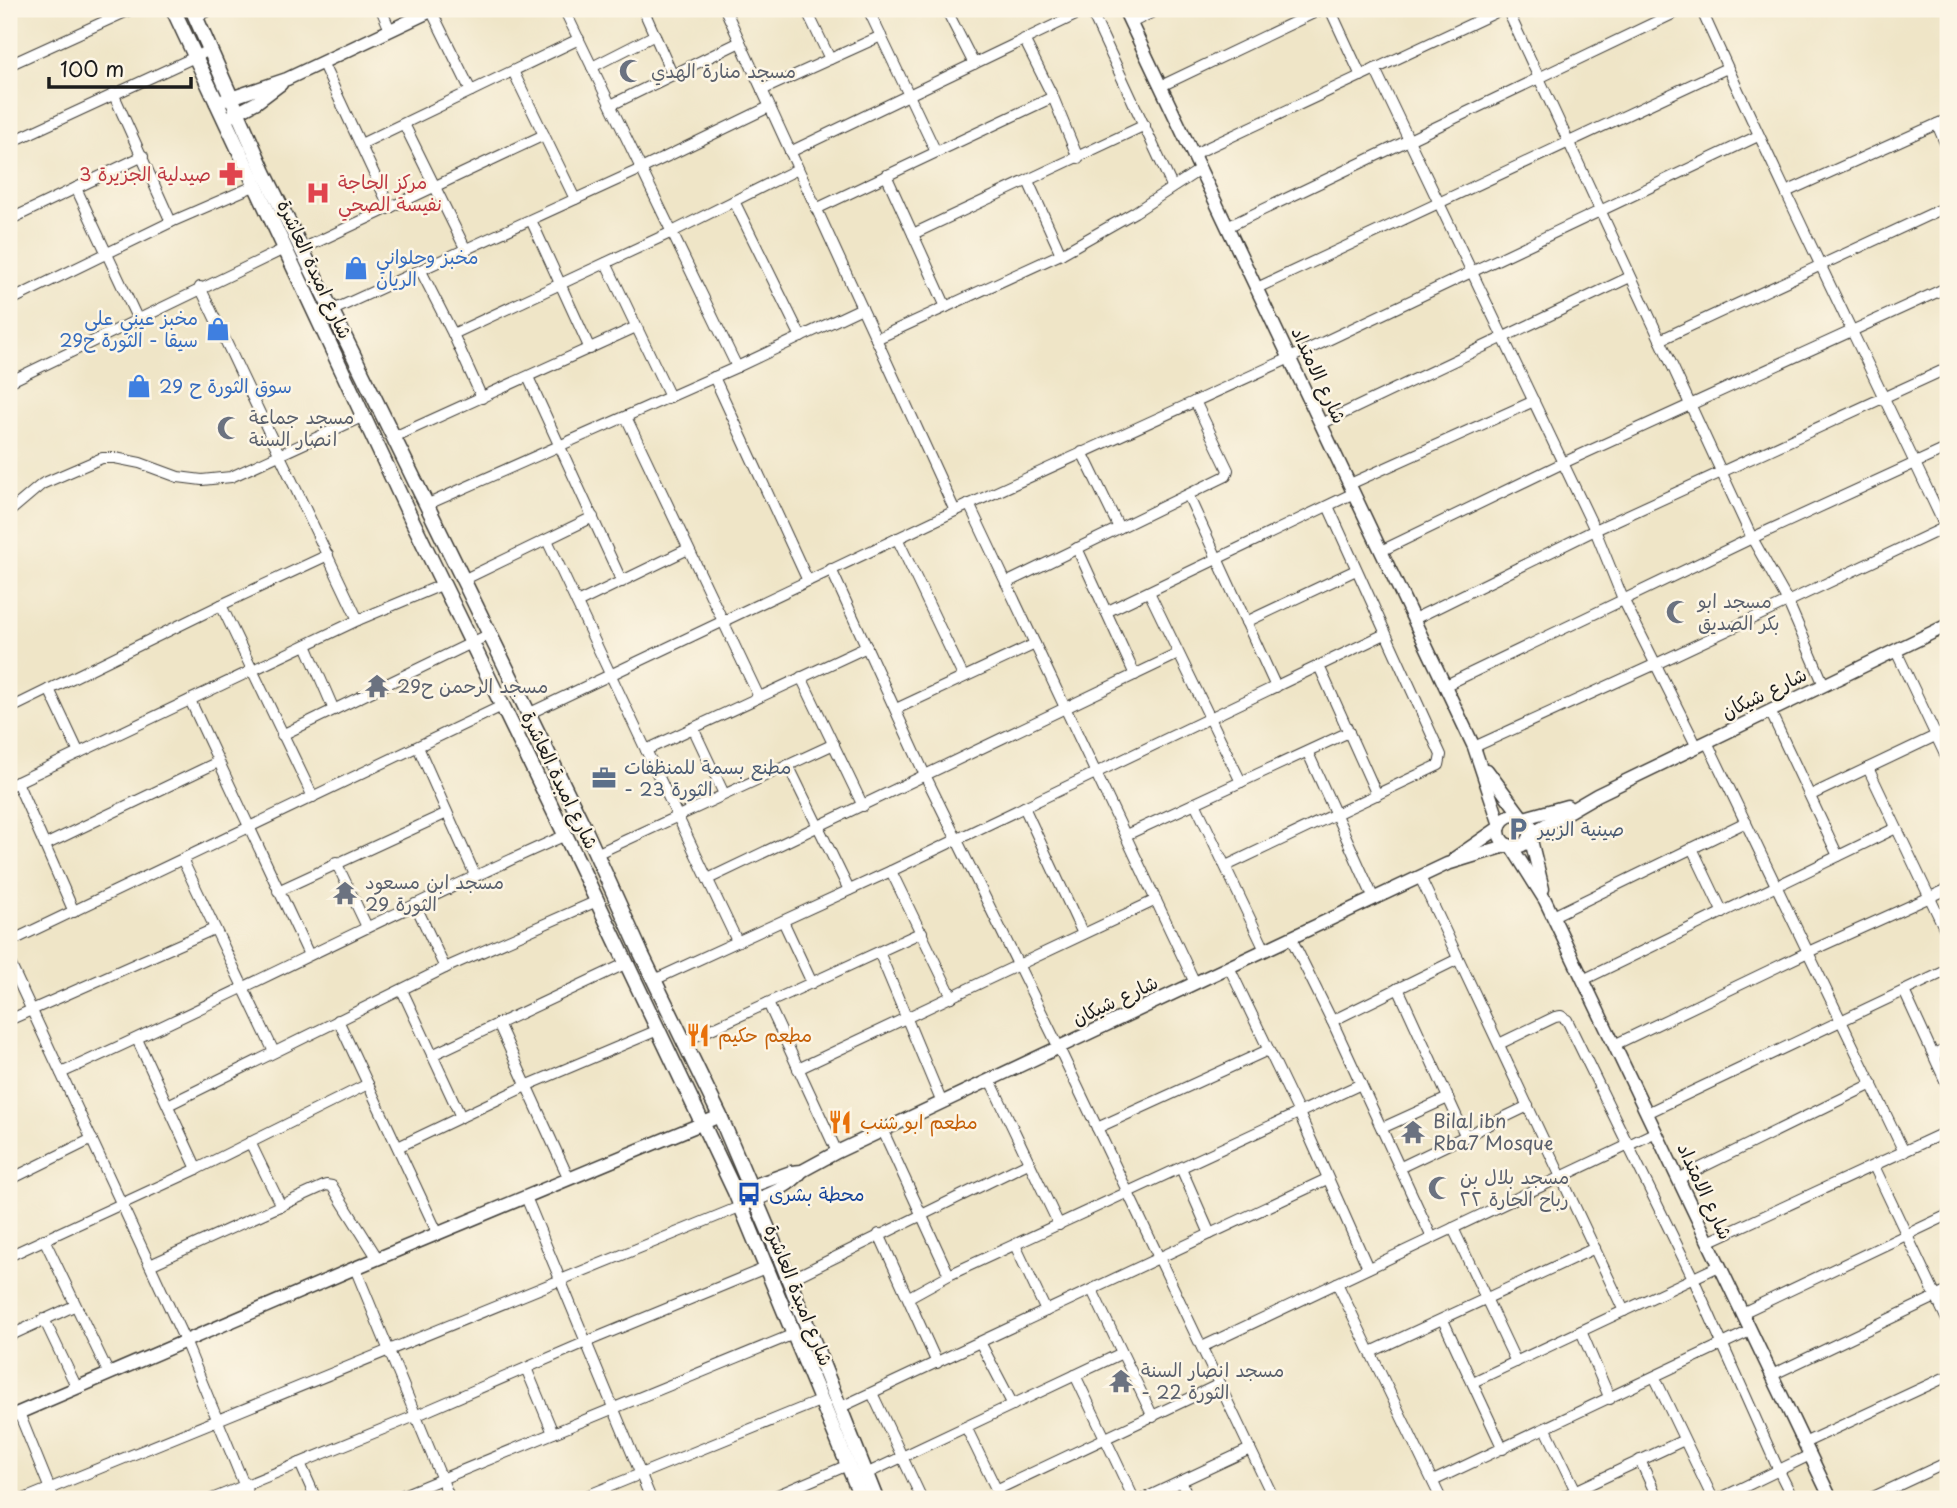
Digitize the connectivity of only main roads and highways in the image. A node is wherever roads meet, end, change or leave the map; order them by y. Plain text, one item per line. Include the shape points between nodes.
1 (173, 9) edge
2 (193, 13) edge
3 (604, 872) junction
4 (587, 880) junction
5 (862, 1499) edge
6 (876, 1499) edge

1 - 4 main road, شارع امبدة العاشرة
2 - 3 main road, شارع امبدة العاشرة via 331,311
3 - 4 main road
3 - 6 main road, شارع امبدة العاشرة via 720,1116
4 - 5 main road, شارع امبدة العاشرة via 736,1192

